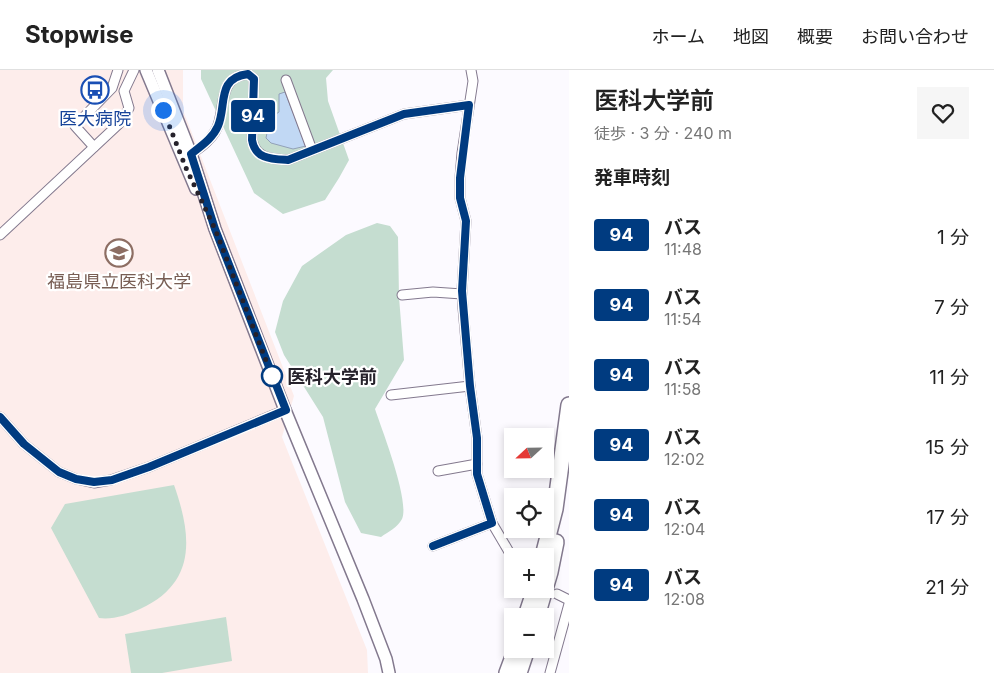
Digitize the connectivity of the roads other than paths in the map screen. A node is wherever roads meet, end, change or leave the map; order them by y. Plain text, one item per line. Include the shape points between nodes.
1 (118, 70) edge
2 (134, 70) edge
3 (146, 70) edge
4 (158, 70) edge
5 (471, 70) edge
6 (129, 80) junction
7 (286, 80) dead end
8 (469, 105) junction
9 (163, 110) junction
10 (94, 147) junction
11 (312, 150) junction
12 (186, 155) junction
13 (0, 235) edge
14 (462, 294) junction
15 (402, 295) dead end
16 (470, 386) junction
17 (391, 395) dead end
18 (569, 405) edge
19 (286, 410) junction
20 (0, 417) edge
21 (477, 464) junction
22 (438, 471) dead end
23 (569, 474) edge
24 (492, 523) junction
25 (433, 546) dead end
26 (507, 548) edge
27 (545, 548) edge
28 (557, 594) dead end
29 (569, 600) edge
30 (569, 604) edge
31 (539, 608) edge
32 (512, 658) edge
33 (524, 658) edge
34 (389, 673) edge
35 (506, 673) edge
36 (519, 673) edge
37 (550, 673) edge

1 - 10 street via 112,88 75,126
2 - 6 street
3 - 9 street
4 - 12 street
5 - 8 street via 473,81
6 - 9 street via 144,76
6 - 10 street via 124,91 129,108 122,121
7 - 11 street
8 - 11 street via 404,114
8 - 14 street via 460,178 460,198 466,221
9 - 12 street
10 - 13 street
11 - 12 street via 288,160 264,158 257,153 252,140 254,79 248,74 239,75 231,81 224,92 219,124 214,134
12 - 19 street
14 - 15 street
14 - 16 street
16 - 17 street
16 - 21 street
18 - 27 highway via 555,509
19 - 20 street via 149,467 112,480 94,482 59,472 24,444
19 - 34 street via 363,599
21 - 22 street
21 - 24 street
23 - 31 highway via 550,572
24 - 25 street
24 - 26 street
28 - 29 street
30 - 37 street
32 - 35 highway
33 - 36 highway

